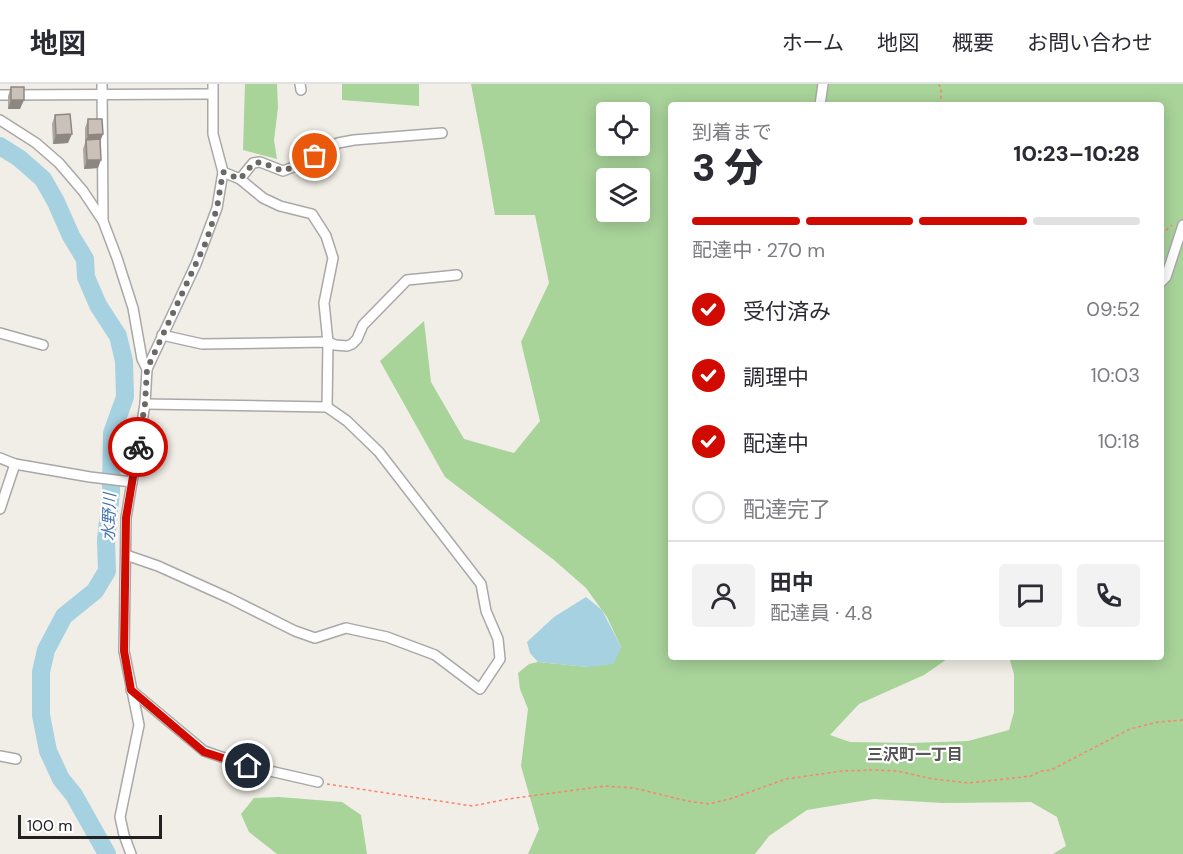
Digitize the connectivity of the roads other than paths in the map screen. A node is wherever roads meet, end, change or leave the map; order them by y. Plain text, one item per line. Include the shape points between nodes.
1 (102, 84) edge
2 (823, 84) edge
3 (212, 89) edge
4 (102, 94) junction
5 (0, 95) edge
6 (820, 102) edge
7 (0, 120) edge
8 (442, 133) dead end
9 (223, 172) junction
10 (240, 179) junction
11 (103, 220) junction
12 (1179, 224) edge
13 (457, 275) dead end
14 (1164, 279) edge
15 (0, 333) edge
16 (162, 335) junction
17 (328, 342) junction
18 (43, 345) dead end
19 (147, 369) junction
20 (145, 404) junction
21 (327, 407) junction
22 (0, 458) edge
23 (15, 464) junction
24 (129, 481) junction
25 (0, 509) edge
26 (126, 555) junction
27 (131, 690) junction
28 (0, 756) edge
29 (16, 759) dead end
30 (318, 782) road end
31 (131, 854) edge

1 - 4 street
2 - 6 street
3 - 4 street
3 - 9 street via 213,134
4 - 5 street
4 - 11 street
7 - 11 street via 59,163
8 - 10 street via 338,143 283,171 260,162 253,164
9 - 10 street
9 - 16 street via 206,242
10 - 17 street via 263,198 312,214 326,236 333,258 324,303
11 - 19 street via 133,308
12 - 14 street
13 - 17 street via 407,280 363,325 352,344
15 - 18 street
16 - 17 street via 202,344
16 - 19 street
17 - 21 street
19 - 20 street
20 - 21 street
20 - 24 street
21 - 26 street via 379,452 481,584 500,659 480,689 435,655 346,628 315,638
22 - 23 street
23 - 24 street
23 - 25 street
24 - 26 street
26 - 27 street via 124,651
27 - 30 street via 204,752
27 - 31 street via 139,725 120,817
28 - 29 street

